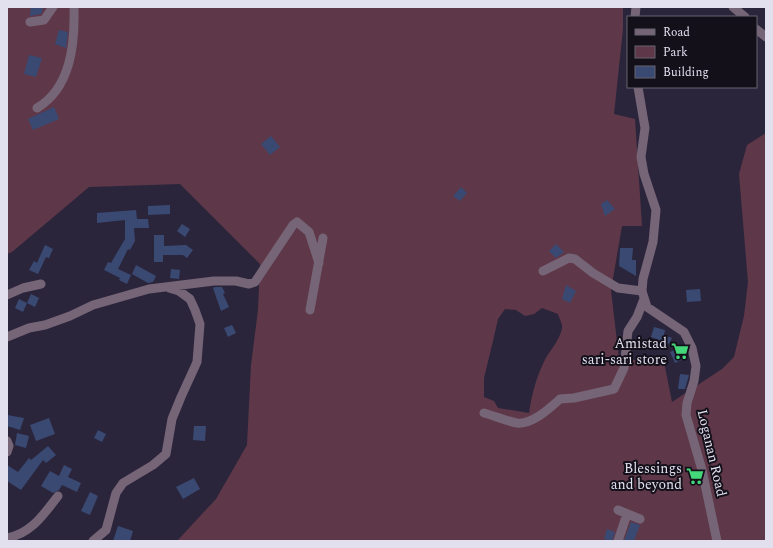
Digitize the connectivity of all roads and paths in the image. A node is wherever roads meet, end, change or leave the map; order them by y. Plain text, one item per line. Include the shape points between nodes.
1 (53, 7) edge
2 (74, 7) edge
3 (734, 7) edge
4 (744, 16) edge
5 (30, 22) dead end
6 (757, 30) edge
7 (766, 37) edge
8 (638, 88) edge
9 (37, 108) dead end
10 (323, 238) dead end
11 (319, 263) junction
12 (543, 271) dead end
13 (42, 284) dead end
14 (165, 287) junction
15 (7, 295) edge
16 (643, 295) junction
17 (310, 310) dead end
18 (7, 337) edge
19 (484, 413) dead end
20 (7, 441) edge
21 (7, 452) edge
22 (58, 496) dead end
23 (640, 519) dead end
24 (7, 538) edge
25 (93, 541) edge
26 (618, 541) edge
27 (717, 541) edge

1 - 5 street via 44,20
2 - 9 street via 72,46 62,85 54,96
3 - 4 street
6 - 7 street
8 - 16 street via 645,128 641,156 656,210 653,242 643,279
10 - 11 street
11 - 14 street via 309,232 297,222 255,282 249,284 214,281
11 - 17 street
12 - 16 street via 568,258 575,259 618,288
13 - 15 street via 22,288
14 - 18 street via 93,305 70,316
14 - 25 street via 179,291 190,299 195,310 200,324 197,362 172,419 166,454 123,483 116,493 106,530
16 - 19 street via 637,317 628,331 624,368 614,388 560,399 547,411 519,423
16 - 27 street, Loganan Road via 647,307 684,332 692,348 696,366 686,415 702,470
20 - 21 street
22 - 24 street via 27,531
23 - 26 street via 623,512

